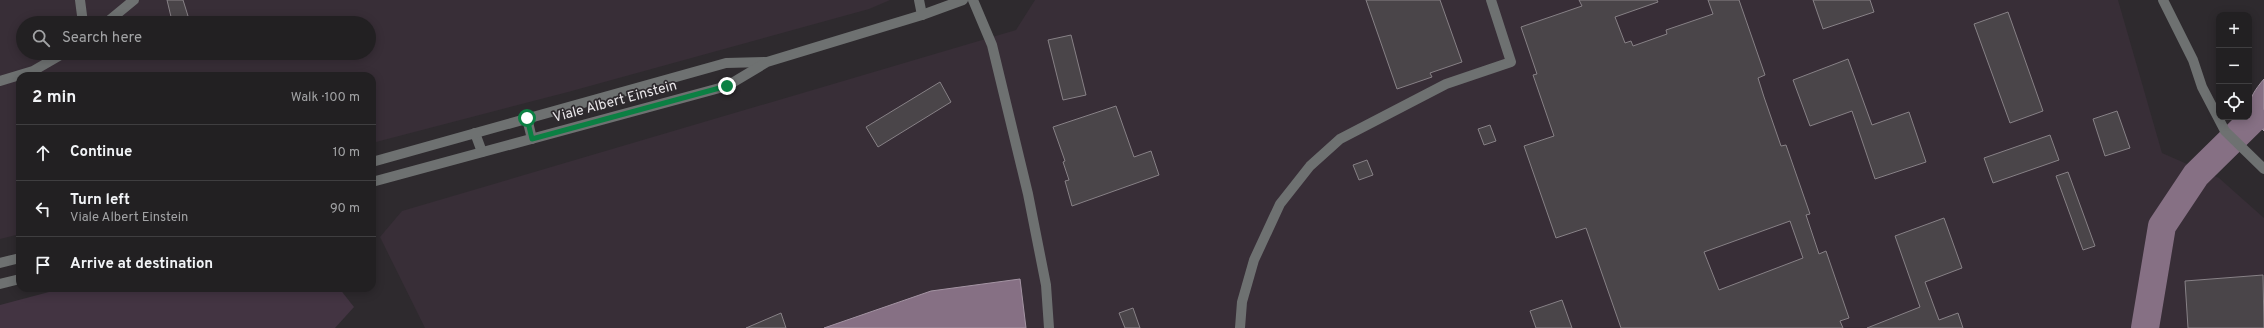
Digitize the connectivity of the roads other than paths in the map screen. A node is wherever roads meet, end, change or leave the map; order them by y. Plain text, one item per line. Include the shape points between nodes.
1 (80, 0) edge
2 (134, 0) edge
3 (919, 0) edge
4 (962, 0) edge
5 (973, 0) edge
6 (1491, 0) edge
7 (2163, 0) edge
8 (922, 15) junction
9 (82, 16) edge
10 (115, 16) edge
11 (52, 60) edge
12 (767, 62) junction
13 (30, 72) edge
14 (16, 76) edge
15 (0, 81) edge
16 (527, 118) junction
17 (475, 133) junction
18 (532, 139) junction
19 (482, 152) junction
20 (376, 161) edge
21 (2264, 169) edge
22 (376, 181) edge
23 (16, 259) edge
24 (0, 263) edge
25 (16, 280) edge
26 (0, 284) edge
27 (1049, 328) edge
28 (1240, 328) edge

1 - 9 street
2 - 10 street
3 - 8 street
4 - 8 street, Viale Albert Einstein
5 - 27 street via 992,45 1028,194 1046,285
6 - 28 street via 1511,62 1446,84 1340,139 1310,166 1280,204 1254,260 1242,302
7 - 21 street via 2225,131
8 - 12 street, Viale Albert Einstein
11 - 13 street
12 - 16 street, Viale Albert Einstein via 726,63
12 - 18 street, Viale Albert Einstein via 727,86
14 - 15 street
16 - 17 street, Viale Albert Einstein
16 - 18 street
17 - 19 street
17 - 20 street, Viale Albert Einstein
18 - 19 street, Viale Albert Einstein
19 - 22 street, Viale Albert Einstein
23 - 24 street
25 - 26 street

